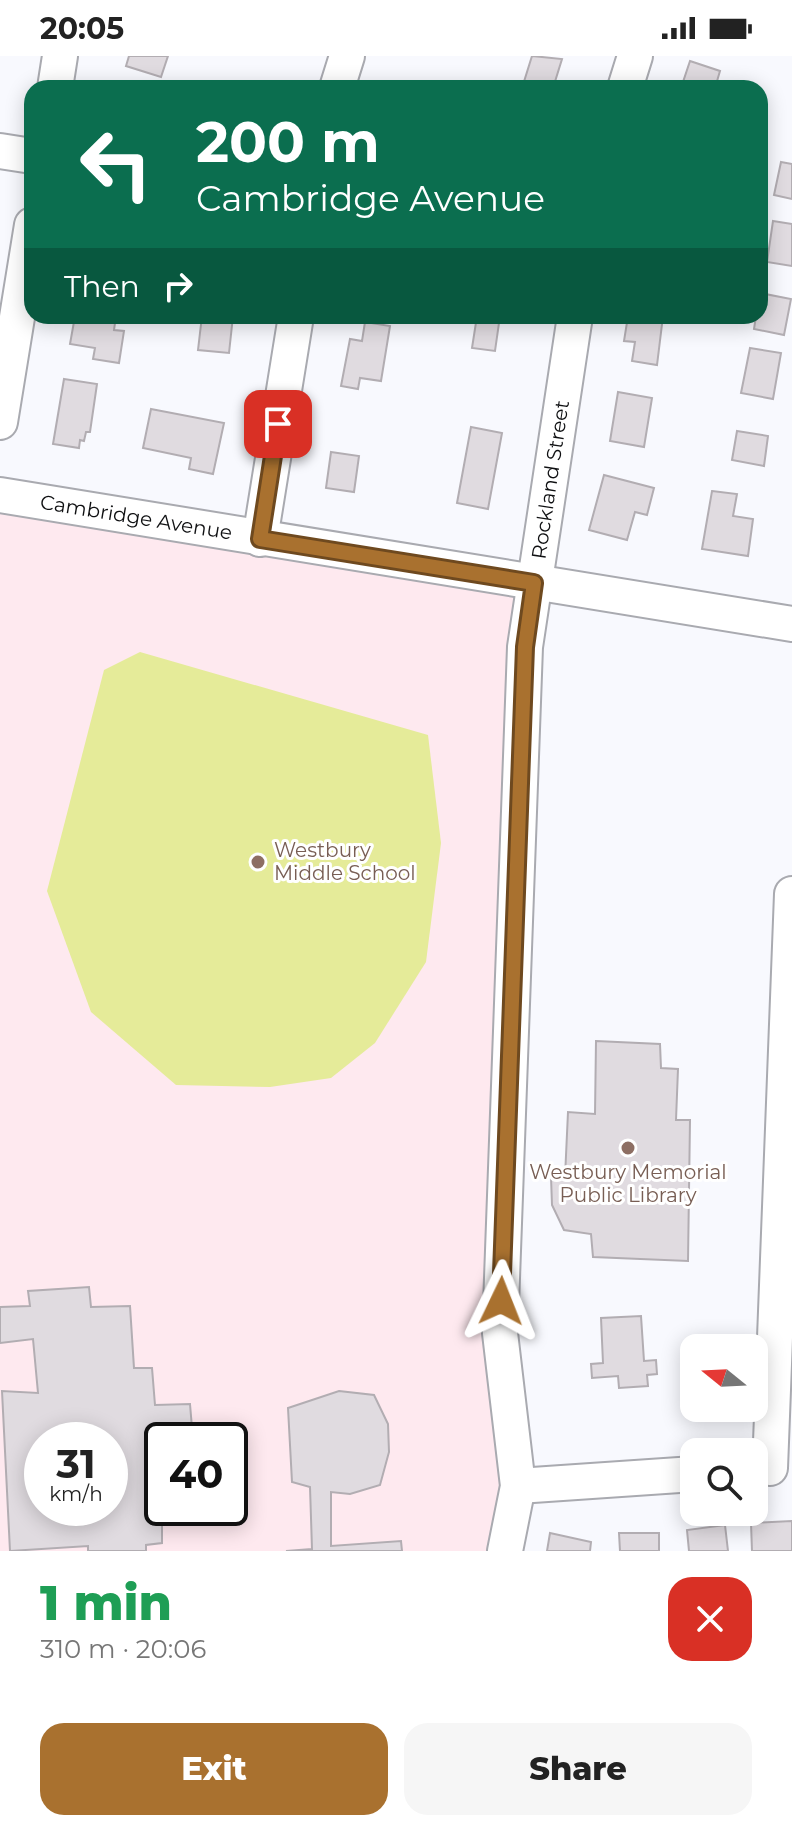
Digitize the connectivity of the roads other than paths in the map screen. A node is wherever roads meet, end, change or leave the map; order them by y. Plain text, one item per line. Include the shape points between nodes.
1 (60, 56) edge
2 (347, 56) edge
3 (635, 56) edge
4 (56, 80) edge
5 (340, 80) edge
6 (628, 80) edge
7 (0, 151) edge
8 (24, 155) edge
9 (24, 274) edge
10 (295, 324) edge
11 (574, 324) edge
12 (0, 422) edge
13 (0, 495) edge
14 (260, 539) junction
15 (534, 583) junction
16 (792, 624) edge
17 (792, 894) edge
18 (772, 1468) edge
19 (680, 1475) edge
20 (518, 1486) junction
21 (505, 1551) edge

1 - 4 street
2 - 5 street
3 - 6 street
7 - 8 street
9 - 12 street
10 - 14 street
11 - 15 street, Rockland Street
13 - 14 street, Cambridge Avenue
14 - 15 street, Cambridge Avenue
15 - 16 street, Cambridge Avenue
15 - 20 street, Rockland Street via 525,647 500,1333
17 - 18 street
19 - 20 street
20 - 21 street, Rockland Street

